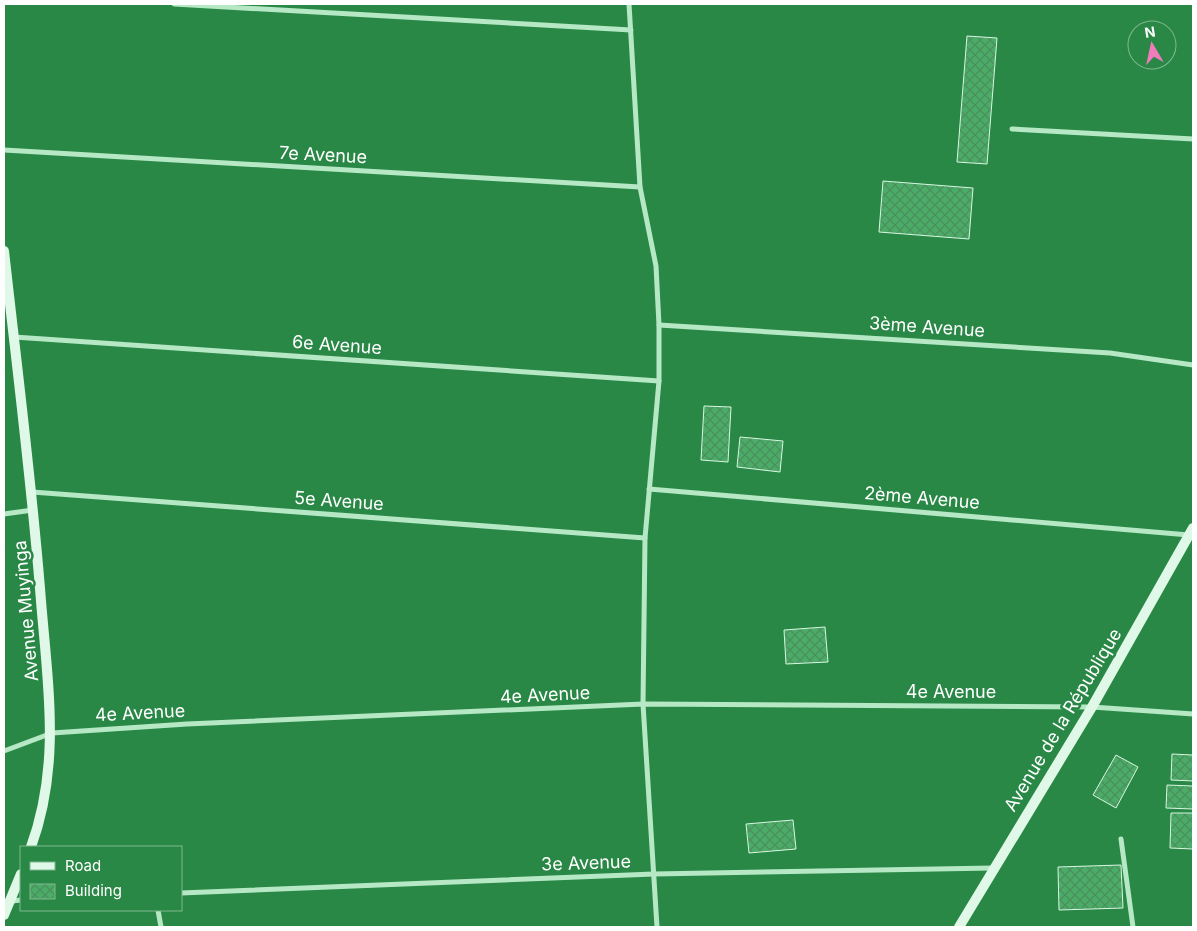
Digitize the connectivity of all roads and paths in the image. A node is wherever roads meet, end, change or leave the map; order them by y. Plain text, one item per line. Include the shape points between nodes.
1 (174, 4) edge
2 (629, 4) edge
3 (631, 30) junction
4 (1012, 129) dead end
5 (1193, 139) edge
6 (4, 150) edge
7 (640, 187) junction
8 (4, 251) edge
9 (659, 325) junction
10 (13, 337) junction
11 (1193, 365) edge
12 (659, 381) junction
13 (649, 489) junction
14 (32, 492) junction
15 (34, 510) junction
16 (4, 514) edge
17 (1192, 533) edge
18 (645, 538) junction
19 (643, 704) junction
20 (1092, 707) junction
21 (1193, 714) edge
22 (52, 732) junction
23 (4, 751) edge
24 (1121, 839) dead end
25 (31, 846) edge
26 (993, 868) junction
27 (654, 874) junction
28 (20, 879) edge
29 (182, 893) edge
30 (16, 901) edge
31 (158, 911) edge
32 (4, 915) edge
33 (161, 927) edge
34 (657, 927) edge
35 (960, 927) edge
36 (1133, 927) edge

1 - 3 street
2 - 3 street
3 - 7 street
4 - 5 street
6 - 7 street, 7e Avenue
7 - 9 street via 656,266
8 - 10 street, Avenue Muyinga
9 - 11 street, 3ème Avenue via 1110,353
9 - 12 street
10 - 12 street, 6e Avenue
10 - 14 street, Avenue Muyinga
12 - 13 street
13 - 17 street, 2ème Avenue
13 - 18 street
14 - 15 street, Avenue Muyinga
14 - 18 street, 5e Avenue
15 - 16 street
15 - 22 street, Avenue Muyinga
17 - 20 street, Avenue de la République
18 - 19 street
19 - 20 street, 4e Avenue
19 - 22 street, 4e Avenue
19 - 27 street
20 - 21 street, 4e Avenue
20 - 26 street, Avenue de la République
22 - 23 street, 4e Avenue
22 - 25 street, Avenue Muyinga via 45,806
24 - 36 street
26 - 27 street, 3e Avenue
26 - 35 street, Avenue de la République
27 - 29 street, 3e Avenue
27 - 34 street
28 - 30 street
30 - 32 street
31 - 33 street

